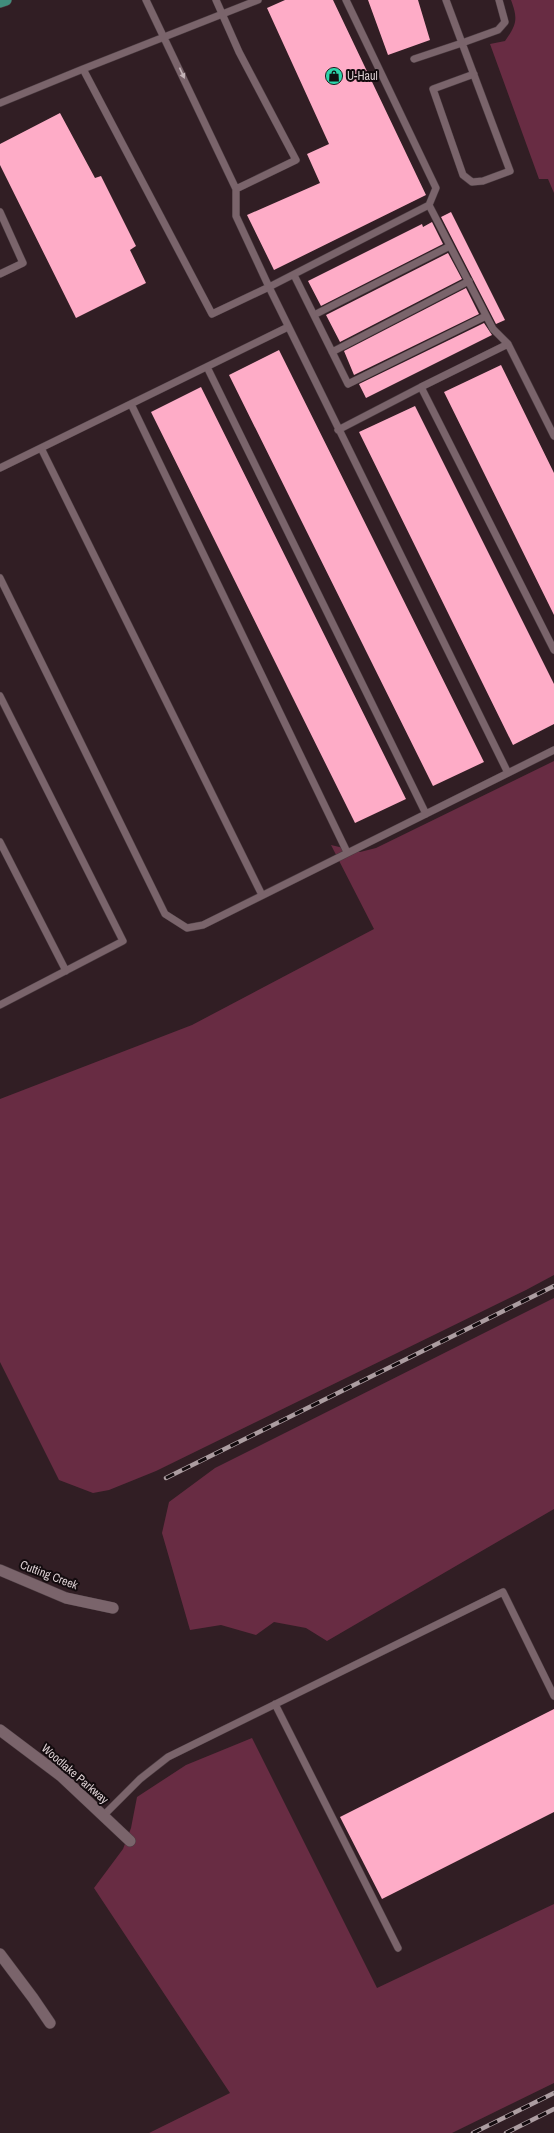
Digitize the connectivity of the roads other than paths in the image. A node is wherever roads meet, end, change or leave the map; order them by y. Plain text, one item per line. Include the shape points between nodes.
1 (6, 0) edge
2 (146, 0) edge
3 (216, 0) edge
4 (258, 0) edge
5 (346, 0) edge
6 (446, 0) edge
7 (499, 0) edge
8 (0, 2) edge
9 (222, 14) junction
10 (165, 37) junction
11 (462, 43) junction
12 (414, 59) dead end
13 (83, 70) junction
14 (474, 74) junction
15 (0, 103) edge
16 (236, 189) junction
17 (429, 205) junction
18 (0, 212) edge
19 (450, 246) junction
20 (0, 274) edge
21 (294, 275) junction
22 (468, 281) junction
23 (269, 287) junction
24 (314, 315) junction
25 (486, 316) junction
26 (288, 327) junction
27 (508, 344) junction
28 (332, 352) junction
29 (207, 367) junction
30 (421, 387) junction
31 (131, 404) junction
32 (338, 430) junction
33 (554, 436) edge
34 (41, 448) junction
35 (0, 468) edge
36 (0, 578) edge
37 (554, 650) edge
38 (0, 696) edge
39 (554, 750) edge
40 (508, 773) junction
41 (426, 814) junction
42 (0, 842) edge
43 (348, 852) junction
44 (262, 895) junction
45 (66, 971) junction
46 (0, 1005) edge
47 (0, 1570) edge
48 (113, 1608) dead end
49 (554, 1696) edge
50 (275, 1704) junction
51 (0, 1730) edge
52 (103, 1816) junction
53 (130, 1841) dead end
54 (398, 1948) dead end
55 (0, 1954) edge
56 (50, 2023) dead end

1 - 8 main road
2 - 10 lane
3 - 9 lane
4 - 9 lane
5 - 17 lane via 436,188
6 - 11 lane
7 - 11 lane via 505,22 498,30
9 - 10 lane
9 - 16 lane via 239,52 296,160
10 - 13 lane
10 -> 16 lane
11 - 12 lane
11 - 14 lane
13 - 15 lane
13 - 23 lane via 212,314
14 - 14 lane via 433,89 463,175 472,182 483,181 510,171
16 - 23 lane via 236,216
17 - 19 lane
17 - 21 lane
18 - 20 lane via 23,263
19 - 22 lane
19 - 24 lane
21 - 23 lane
21 - 24 lane
22 - 25 lane
22 - 28 lane
23 - 26 lane
24 - 28 lane
25 - 27 lane via 493,329
25 - 28 lane via 348,384
26 - 29 lane
26 - 32 lane
27 - 30 lane
27 - 33 lane
29 - 31 lane
29 - 41 lane
30 - 32 lane
30 - 37 lane
31 - 34 lane
31 - 43 lane
32 - 40 lane
34 - 35 lane
34 - 44 lane
36 - 44 lane via 166,914 187,928 203,924
38 - 45 lane via 123,942
39 - 40 lane
40 - 41 lane
41 - 43 lane
42 - 45 lane
43 - 44 lane
45 - 46 lane
47 - 48 street, Cutting Creek via 66,1598
49 - 50 lane via 503,1592
50 - 52 lane via 168,1757 140,1779
50 - 54 lane
51 - 52 street, Woodlake Parkway via 61,1776
52 - 53 street, Woodlake Parkway
55 - 56 street

